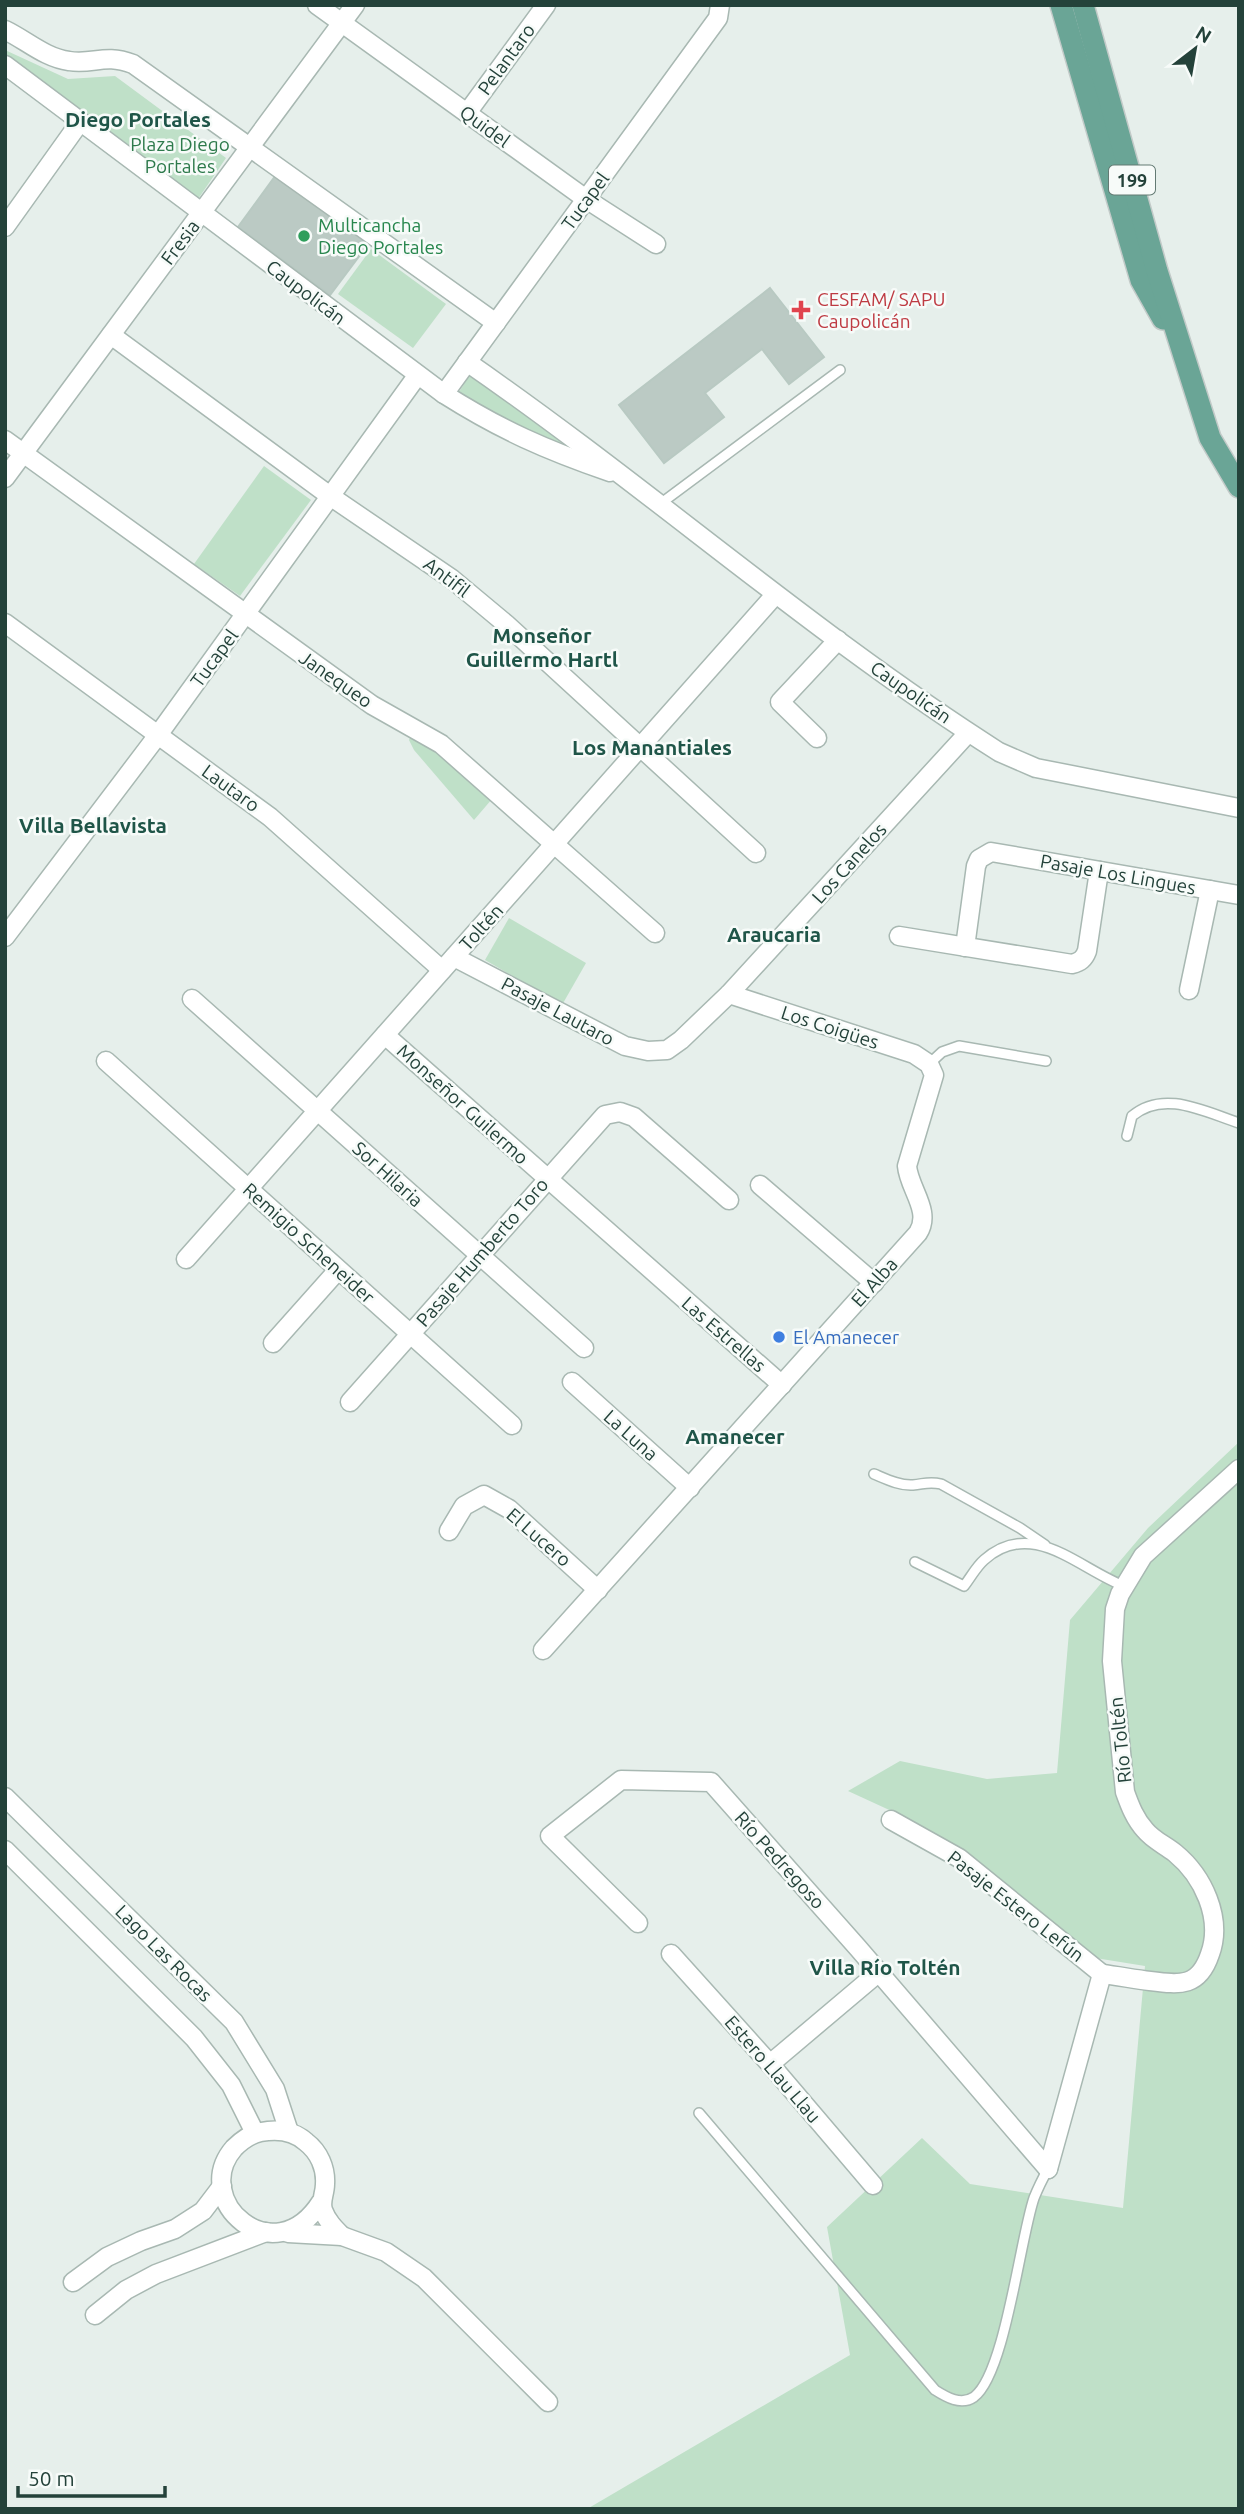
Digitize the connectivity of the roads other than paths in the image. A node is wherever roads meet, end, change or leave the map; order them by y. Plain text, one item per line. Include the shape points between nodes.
1 (317, 5) edge
2 (355, 5) edge
3 (546, 5) edge
4 (720, 5) edge
5 (1061, 5) edge
6 (1083, 5) edge
7 (342, 23) junction
8 (5, 30) edge
9 (5, 65) edge
10 (467, 113) junction
11 (80, 122) junction
12 (251, 147) junction
13 (586, 199) junction
14 (201, 214) junction
15 (5, 227) edge
16 (656, 244) dead end
17 (496, 323) junction
18 (111, 335) junction
19 (1183, 354) junction
20 (467, 362) junction
21 (841, 370) dead end
22 (416, 376) junction
23 (444, 394) junction
24 (5, 440) edge
25 (24, 453) junction
26 (5, 478) edge
27 (629, 480) junction
28 (1239, 487) edge
29 (330, 496) junction
30 (660, 504) junction
31 (775, 595) junction
32 (245, 615) junction
33 (5, 624) edge
34 (838, 640) junction
35 (968, 733) junction
36 (158, 735) junction
37 (817, 738) dead end
38 (640, 747) junction
39 (1239, 807) edge
40 (555, 844) junction
41 (756, 853) dead end
42 (1099, 871) junction
43 (1210, 890) junction
44 (1239, 895) edge
45 (655, 933) dead end
46 (899, 936) dead end
47 (5, 937) edge
48 (965, 947) junction
49 (448, 964) junction
50 (1189, 990) dead end
51 (729, 994) junction
52 (192, 999) dead end
53 (385, 1035) junction
54 (667, 1050) joint
55 (106, 1061) dead end
56 (1046, 1061) dead end
57 (929, 1064) junction
58 (317, 1111) junction
59 (1239, 1123) edge
60 (1128, 1136) dead end
61 (547, 1179) junction
62 (760, 1185) dead end
63 (248, 1189) junction
64 (729, 1200) dead end
65 (480, 1255) junction
66 (186, 1259) dead end
67 (338, 1270) junction
68 (666, 1283) joint
69 (874, 1283) junction
70 (410, 1334) junction
71 (273, 1343) dead end
72 (584, 1348) dead end
73 (572, 1382) dead end
74 (782, 1385) junction
75 (350, 1402) dead end
76 (512, 1425) dead end
77 (1239, 1469) edge
78 (874, 1474) dead end
79 (690, 1488) junction
80 (449, 1531) dead end
81 (1050, 1548) junction
82 (915, 1562) dead end
83 (1124, 1586) junction
84 (598, 1590) junction
85 (543, 1650) dead end
86 (5, 1797) edge
87 (891, 1820) dead end
88 (5, 1850) edge
89 (638, 1923) dead end
90 (671, 1954) dead end
91 (879, 1972) junction
92 (1102, 1974) junction
93 (770, 2064) junction
94 (699, 2113) dead end
95 (289, 2132) junction
96 (255, 2133) junction
97 (1048, 2169) junction
98 (873, 2185) dead end
99 (222, 2186) junction
100 (321, 2202) junction
101 (274, 2232) junction
102 (342, 2236) junction
103 (73, 2282) dead end
104 (95, 2315) dead end
105 (548, 2402) dead end

1 - 7 street, Quidel
2 - 7 street, Fresia
3 - 10 street, Pelantaro
4 - 13 street, Tucapel via 719,18
5 - 19 main road, 199 via 1141,280
6 - 19 main road, 199
7 - 10 street, Quidel
7 - 12 street, Fresia
8 - 12 street via 55,58 80,62 109,58 133,64
9 - 11 street, Caupolicán
10 - 13 street, Quidel
11 - 14 street, Caupolicán
11 - 15 street
12 - 14 street, Fresia
12 - 17 street
13 - 16 street, Quidel
13 - 17 street, Tucapel
14 - 18 street, Fresia
14 - 22 street, Caupolicán
17 - 20 street, Tucapel
18 - 25 street, Fresia
18 - 29 street, Antifil
19 - 28 main road, 199 via 1210,438
20 - 23 street, Tucapel
20 - 27 street, Caupolicán
21 - 30 lane
22 - 23 street, Caupolicán
22 - 29 street, Tucapel
23 - 27 street, Caupolicán via 521,439
24 - 25 street, Janequeo
25 - 26 street, Fresia
25 - 32 street, Janequeo
27 - 30 street, Caupolicán
29 - 32 street, Tucapel
29 - 38 street, Antifil via 452,579
30 - 31 street, Caupolicán
31 - 34 street, Caupolicán
31 - 38 street, Toltén
32 - 36 street, Tucapel
32 - 40 street, Janequeo via 372,705 441,744
33 - 36 street, Lautaro
34 - 35 street, Caupolicán
34 - 37 street via 780,702
35 - 39 street, Caupolicán via 1036,768
35 - 51 street, Los Canelos
36 - 47 street, Tucapel
36 - 49 street, Lautaro via 270,817
38 - 40 street, Toltén
38 - 41 street, Antifil
40 - 45 street, Janequeo
40 - 49 street, Toltén
42 - 43 street, Pasaje Los Lingues
42 - 48 street via 1087,951 1077,963
42 - 48 street, Pasaje Los Lingues via 998,852 985,854 976,866
43 - 44 street, Pasaje Los Lingues
43 - 50 street
46 - 48 street
49 - 53 street, Toltén
49 - 54 street, Pasaje Lautaro via 625,1046
51 - 54 street, Los Canelos
51 - 57 street, Los Coigües via 905,1051
52 - 58 street, Sor Hilaria
53 - 58 street, Toltén
53 - 61 street, Monseñor Guilermo
55 - 63 street, Remigio Scheneider
56 - 57 lane via 959,1046 942,1052
57 - 69 street, El Alba via 934,1075 907,1166 923,1222
58 - 63 street, Toltén
58 - 65 street, Sor Hilaria
59 - 60 lane via 1175,1103 1156,1103 1132,1116
61 - 64 street, Pasaje Humberto Toro via 605,1115 620,1112 634,1117
61 - 65 street, Pasaje Humberto Toro
61 - 68 street, Monseñor Guilermo
62 - 69 street
63 - 66 street, Toltén
63 - 67 street, Remigio Scheneider
65 - 70 street, Pasaje Humberto Toro
65 - 72 street, Sor Hilaria
67 - 70 street, Remigio Scheneider
67 - 71 street
68 - 74 street, Las Estrellas
69 - 74 street, El Alba
70 - 75 street, Pasaje Humberto Toro
70 - 76 street, Remigio Scheneider
73 - 79 street, La Luna
74 - 79 street, El Alba
77 - 83 street, Río Toltén via 1153,1546
78 - 81 lane via 903,1484 941,1484
79 - 84 street, El Alba
80 - 84 street, El Lucero via 464,1506 484,1495 509,1509
81 - 82 lane via 1022,1543 997,1550 964,1586
81 - 83 lane
83 - 92 street, Río Toltén via 1115,1609 1112,1661 1125,1792 1144,1829 1177,1854 1195,1875 1212,1912 1214,1938 1203,1970 1187,1983
84 - 85 street, El Alba
86 - 95 street, Lago Las Rocas via 234,2022 275,2089
87 - 92 street, Pasaje Estero Lefún via 959,1858
88 - 96 street, Lago Las Rocas via 194,2038 231,2085
89 - 91 street, Río Pedregoso via 550,1836 621,1780 711,1782
90 - 93 street, Estero Llau Llau
91 - 93 street
91 - 97 street, Río Pedregoso
92 - 97 street
93 - 98 street, Estero Llau Llau
94 - 97 lane via 934,2390 948,2399 973,2398 990,2374 1034,2199
95 - 96 street
95 - 100 street via 317,2152 324,2168
96 - 99 street via 230,2154
99 - 101 street via 236,2217 250,2227
99 - 103 street via 203,2211 176,2229 107,2257
100 - 101 street via 299,2227
100 - 102 street via 330,2224
101 - 102 street
101 - 104 street via 156,2274
102 - 105 street via 386,2252 424,2278

